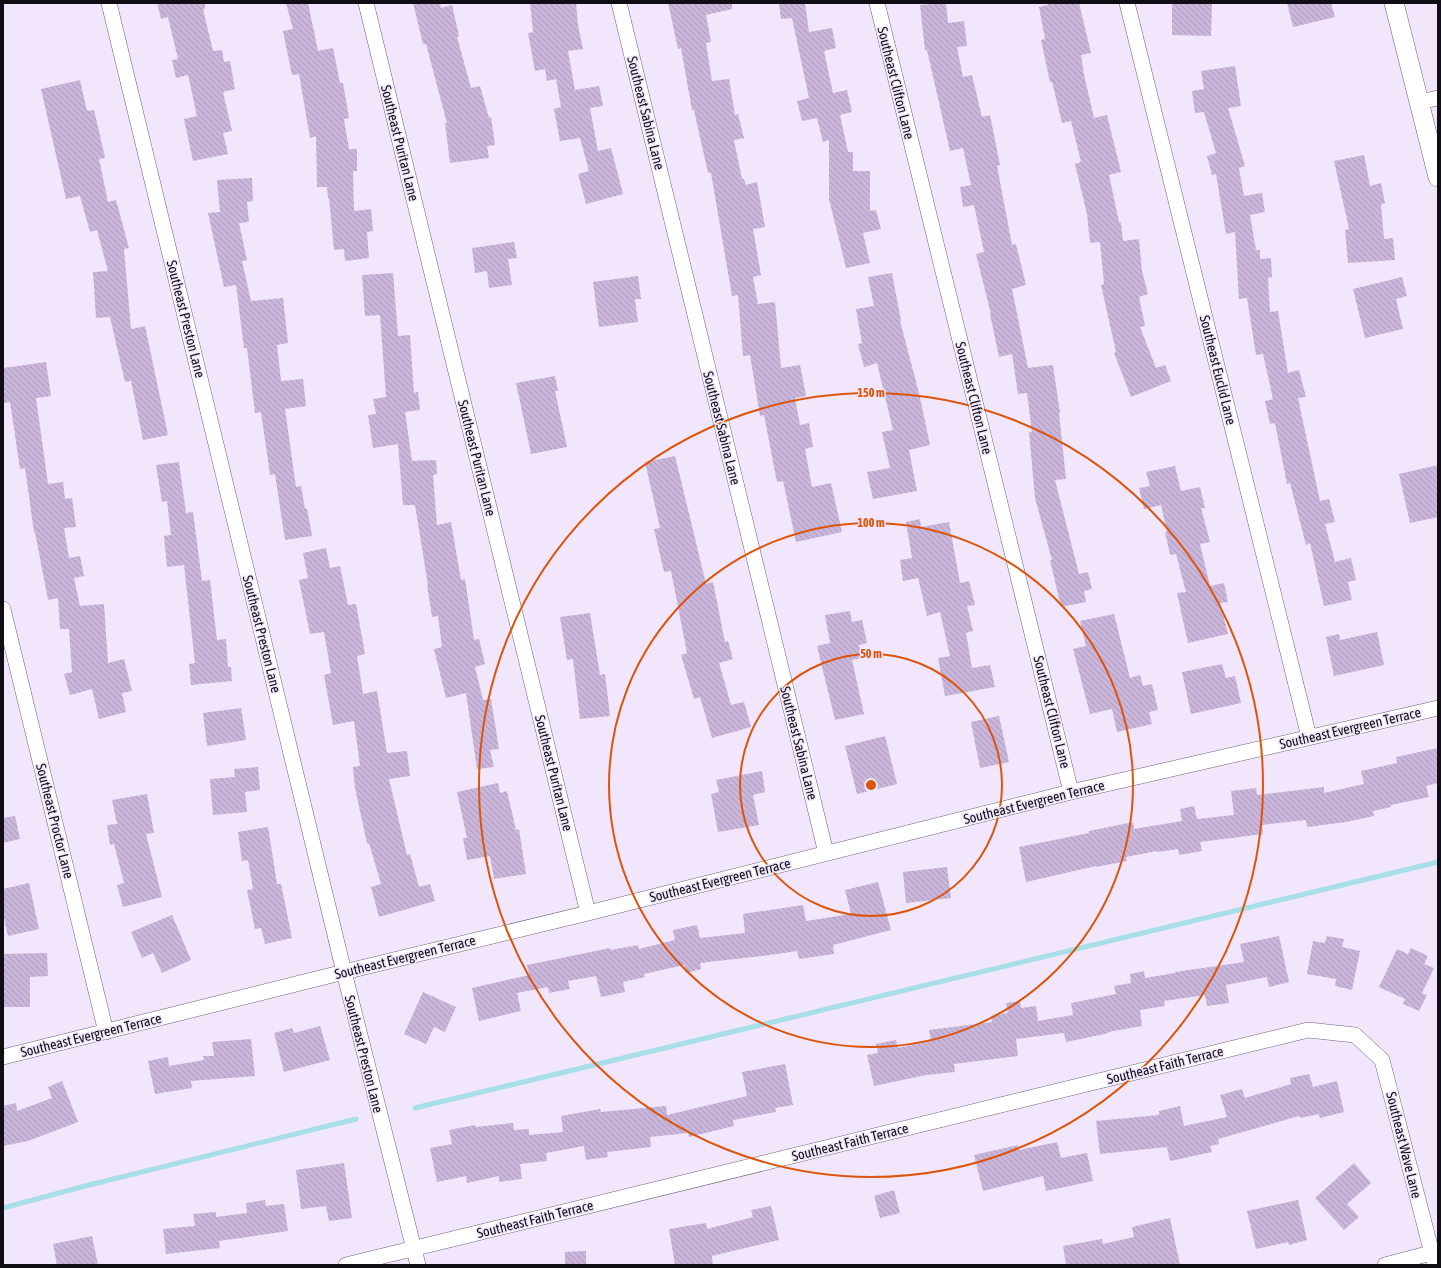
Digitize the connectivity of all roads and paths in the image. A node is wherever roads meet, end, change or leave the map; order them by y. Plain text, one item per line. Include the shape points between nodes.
1 (109, 3) edge
2 (366, 3) edge
3 (619, 3) edge
4 (877, 3) edge
5 (1127, 3) edge
6 (1394, 3) edge
7 (1438, 98) edge
8 (1419, 102) junction
9 (1438, 178) edge
10 (3, 609) edge
11 (1438, 708) edge
12 (1309, 737) junction
13 (1071, 792) junction
14 (826, 853) junction
15 (588, 913) junction
16 (344, 972) junction
17 (106, 1032) junction
18 (1355, 1035) joint
19 (3, 1057) edge
20 (414, 1248) junction
21 (1433, 1259) edge
22 (346, 1265) edge
23 (418, 1265) edge
24 (1384, 1265) edge

1 - 16 street, Southeast Preston Lane
2 - 15 street, Southeast Puritan Lane
3 - 14 street, Southeast Sabina Lane
4 - 13 street, Southeast Clifton Lane
5 - 12 street, Southeast Euclid Lane
6 - 8 street
7 - 8 street
8 - 9 street
10 - 17 street, Southeast Proctor Lane
11 - 12 street, Southeast Evergreen Terrace
12 - 13 street, Southeast Evergreen Terrace
13 - 14 street, Southeast Evergreen Terrace
14 - 15 street, Southeast Evergreen Terrace
15 - 16 street, Southeast Evergreen Terrace
16 - 17 street, Southeast Evergreen Terrace
16 - 20 street, Southeast Preston Lane
17 - 19 street, Southeast Evergreen Terrace
18 - 20 street, Southeast Faith Terrace via 1308,1030
18 - 21 street, Southeast Wave Lane via 1382,1060
20 - 22 street, Southeast Faith Terrace
20 - 23 street, Southeast Preston Lane
21 - 24 street

